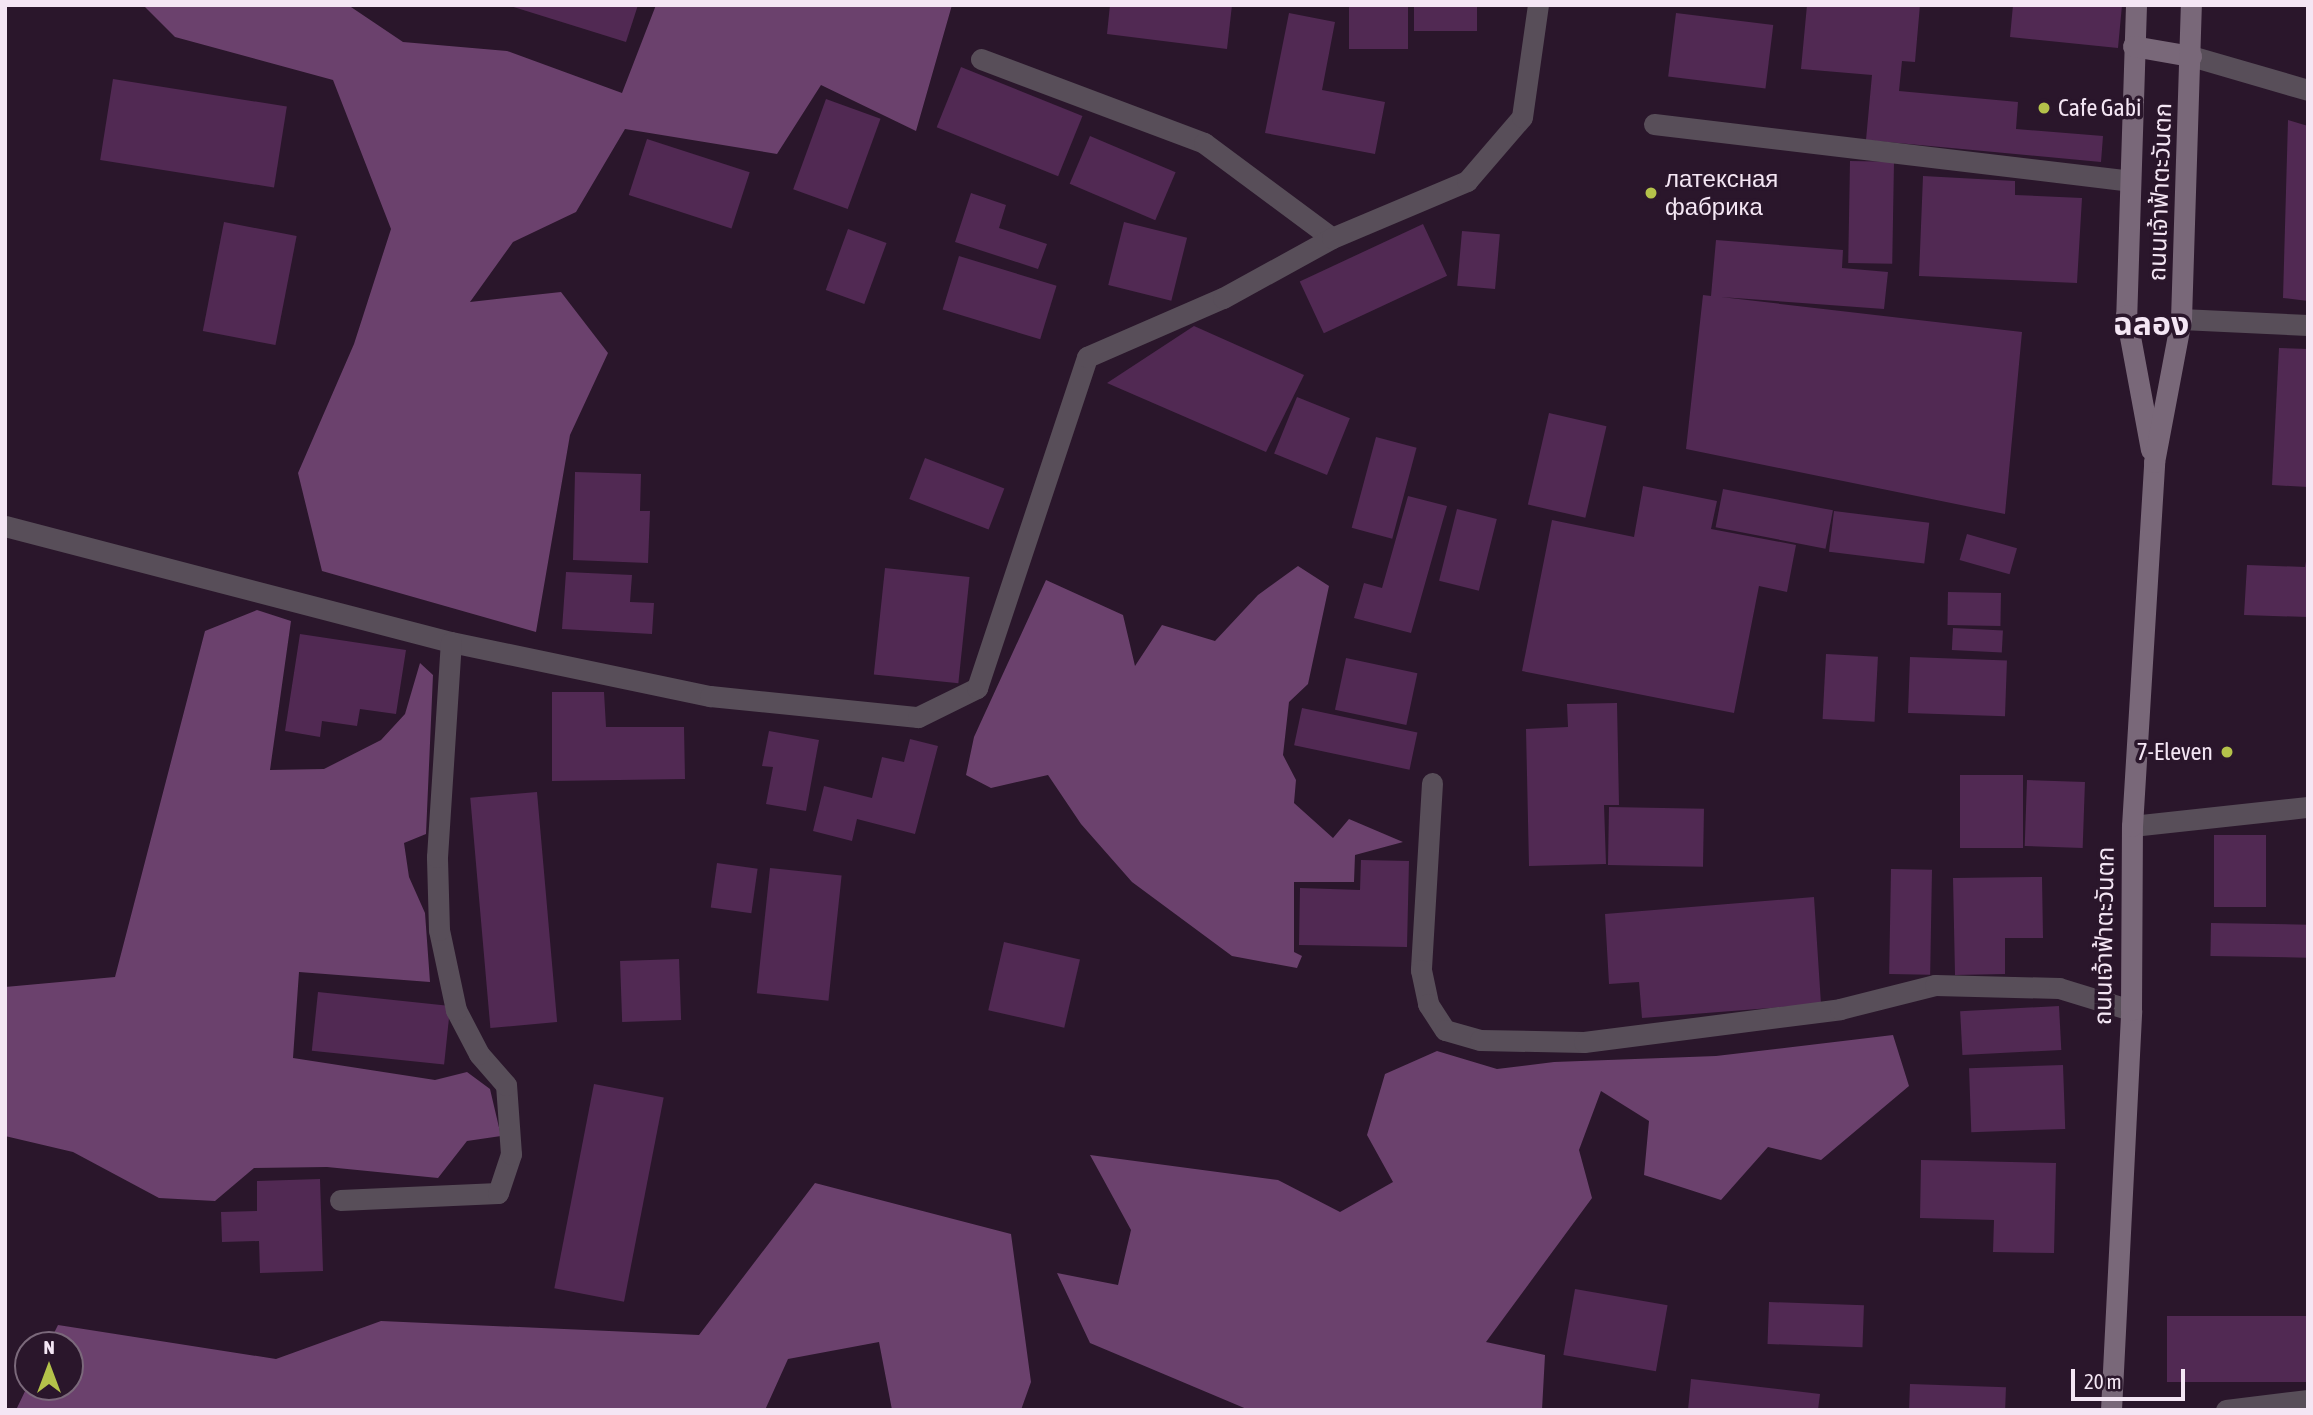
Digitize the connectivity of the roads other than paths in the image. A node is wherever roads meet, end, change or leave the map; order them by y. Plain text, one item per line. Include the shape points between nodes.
1 (1538, 5) edge
2 (2136, 5) edge
3 (2191, 5) edge
4 (2133, 46) junction
5 (2191, 56) junction
6 (981, 59) dead end
7 (2308, 90) edge
8 (1654, 124) dead end
9 (2130, 181) junction
10 (1332, 238) junction
11 (2182, 319) junction
12 (2308, 325) edge
13 (2154, 462) junction
14 (5, 526) edge
15 (451, 642) junction
16 (1432, 783) dead end
17 (2308, 807) edge
18 (2132, 826) junction
19 (2131, 1010) junction
20 (340, 1200) dead end
21 (2308, 1400) edge
22 (2111, 1410) edge
23 (2226, 1410) edge

1 - 10 street via 1522,117 1467,181
2 - 4 main road, ถนนเจ้าฟ้าตะวันตก
3 - 5 main road, ถนนเจ้าฟ้าตะวันตก
4 - 5 main road
4 - 9 main road, ถนนเจ้าฟ้าตะวันตก
5 - 7 street
5 - 11 main road, ถนนเจ้าฟ้าตะวันตก
6 - 10 street via 1204,143
8 - 9 street
9 - 13 main road, ถนนเจ้าฟ้าตะวันตก via 2126,315
10 - 15 street via 1223,299 1087,357 977,688 918,717 710,696
11 - 12 street
11 - 13 main road, ถนนเจ้าฟ้าตะวันตก
13 - 18 main road, ถนนเจ้าฟ้าตะวันตก
14 - 15 street
15 - 20 street via 437,857 439,930 456,1010 479,1055 506,1085 511,1154 498,1193
16 - 19 street via 1421,970 1428,1004 1445,1030 1480,1040 1584,1042 1840,1009 1935,985 2059,988
17 - 18 street
18 - 19 main road, ถนนเจ้าฟ้าตะวันตก
19 - 22 main road, ถนนเจ้าฟ้าตะวันตก
21 - 23 street

